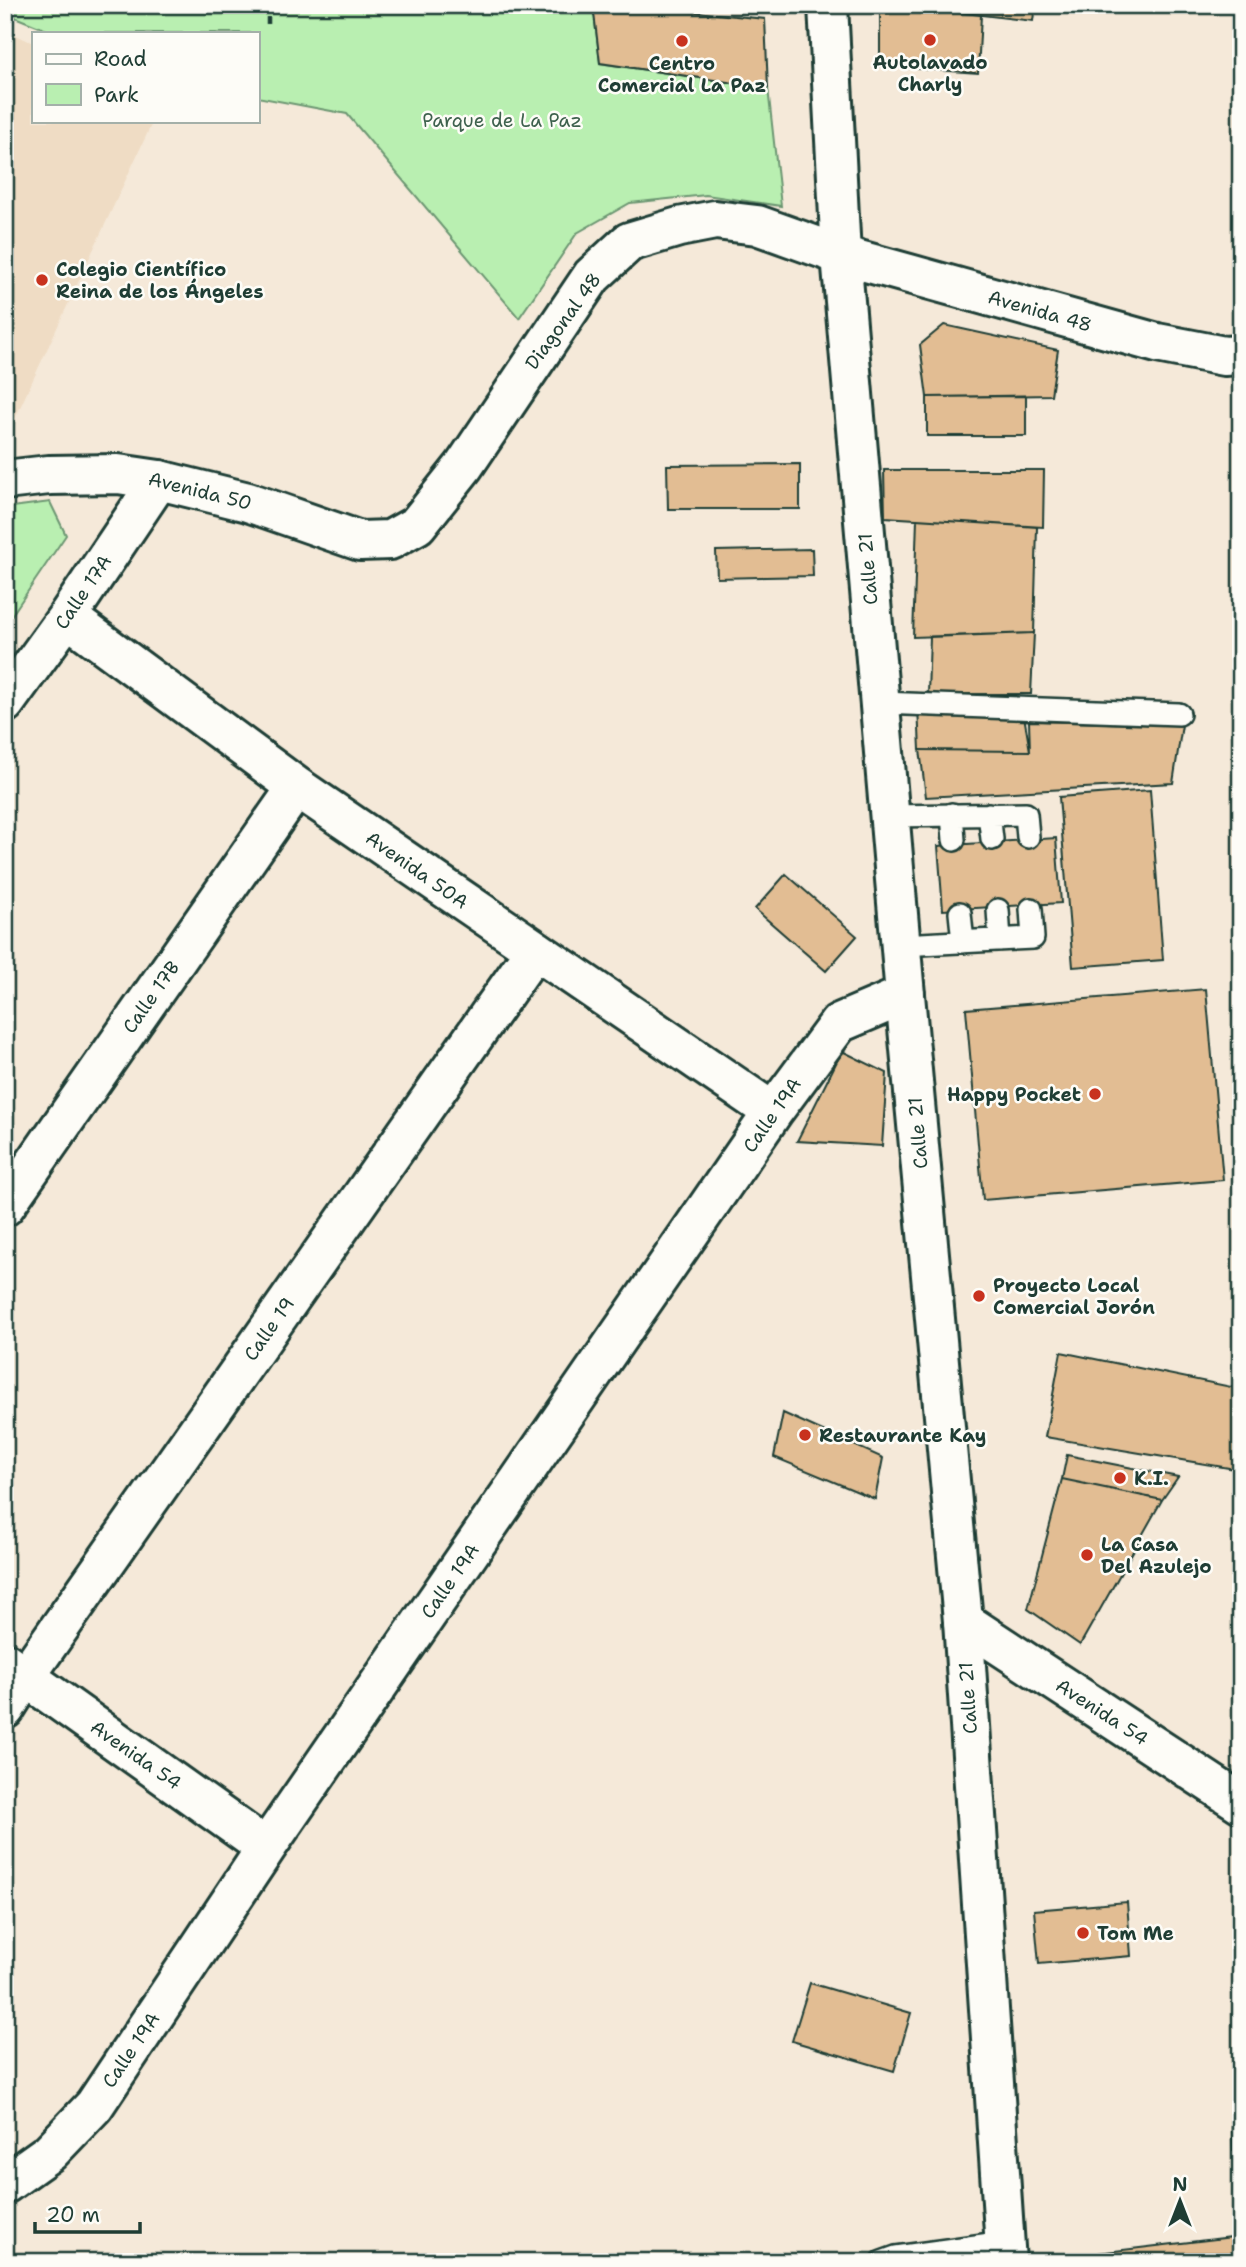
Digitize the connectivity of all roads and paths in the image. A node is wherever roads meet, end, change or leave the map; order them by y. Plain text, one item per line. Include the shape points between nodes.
1 (10, 5) edge
2 (268, 5) edge
3 (828, 5) edge
4 (5, 12) edge
5 (268, 27) dead end
6 (841, 255) junction
7 (1241, 355) edge
8 (5, 480) edge
9 (159, 480) junction
10 (390, 540) joint
11 (67, 617) junction
12 (5, 703) edge
13 (880, 703) junction
14 (1179, 714) dead end
15 (298, 787) junction
16 (952, 814) junction
17 (989, 814) junction
18 (890, 816) junction
19 (1028, 837) dead end
20 (992, 839) dead end
21 (954, 840) dead end
22 (1031, 909) dead end
23 (998, 911) dead end
24 (960, 913) dead end
25 (1000, 940) junction
26 (963, 942) junction
27 (902, 945) junction
28 (534, 951) junction
29 (905, 995) junction
30 (773, 1112) junction
31 (5, 1206) edge
32 (963, 1620) junction
33 (15, 1669) edge
34 (5, 1709) edge
35 (1241, 1803) edge
36 (266, 1848) junction
37 (5, 2184) edge
38 (1005, 2252) edge
39 (882, 2262) edge

1 - 4 path
2 - 5 path
3 - 6 street, Calle 21
6 - 7 street, Avenida 48 via 1157,344
6 - 10 street, Diagonal 48 via 757,225 715,220 629,242 592,276 456,476 417,525
6 - 13 street, Calle 21
8 - 9 street, Avenida 50 via 118,474
9 - 10 street, Avenida 50 via 248,502 360,541
9 - 11 street, Calle 17A
11 - 12 street, Calle 17A
11 - 15 street, Avenida 50A
13 - 14 lane
13 - 18 street, Calle 21
15 - 28 street, Avenida 50A
15 - 31 street, Calle 17B
16 - 17 lane
16 - 18 lane
16 - 21 lane
17 - 19 lane via 1026,814
17 - 20 lane
18 - 27 street, Calle 21
22 - 25 lane via 1033,939
23 - 25 lane
24 - 26 lane
25 - 26 lane
26 - 27 lane
27 - 29 street, Calle 21
28 - 30 street, Avenida 50A
28 - 33 street, Calle 19
29 - 30 street, Calle 19A via 839,1023
29 - 32 street, Calle 21
30 - 36 street, Calle 19A
32 - 35 street, Avenida 54
32 - 38 street, Calle 21
33 - 34 street, Calle 19
33 - 36 street, Avenida 54
36 - 37 street, Calle 19A via 94,2106 50,2152
38 - 39 lane via 896,2257

